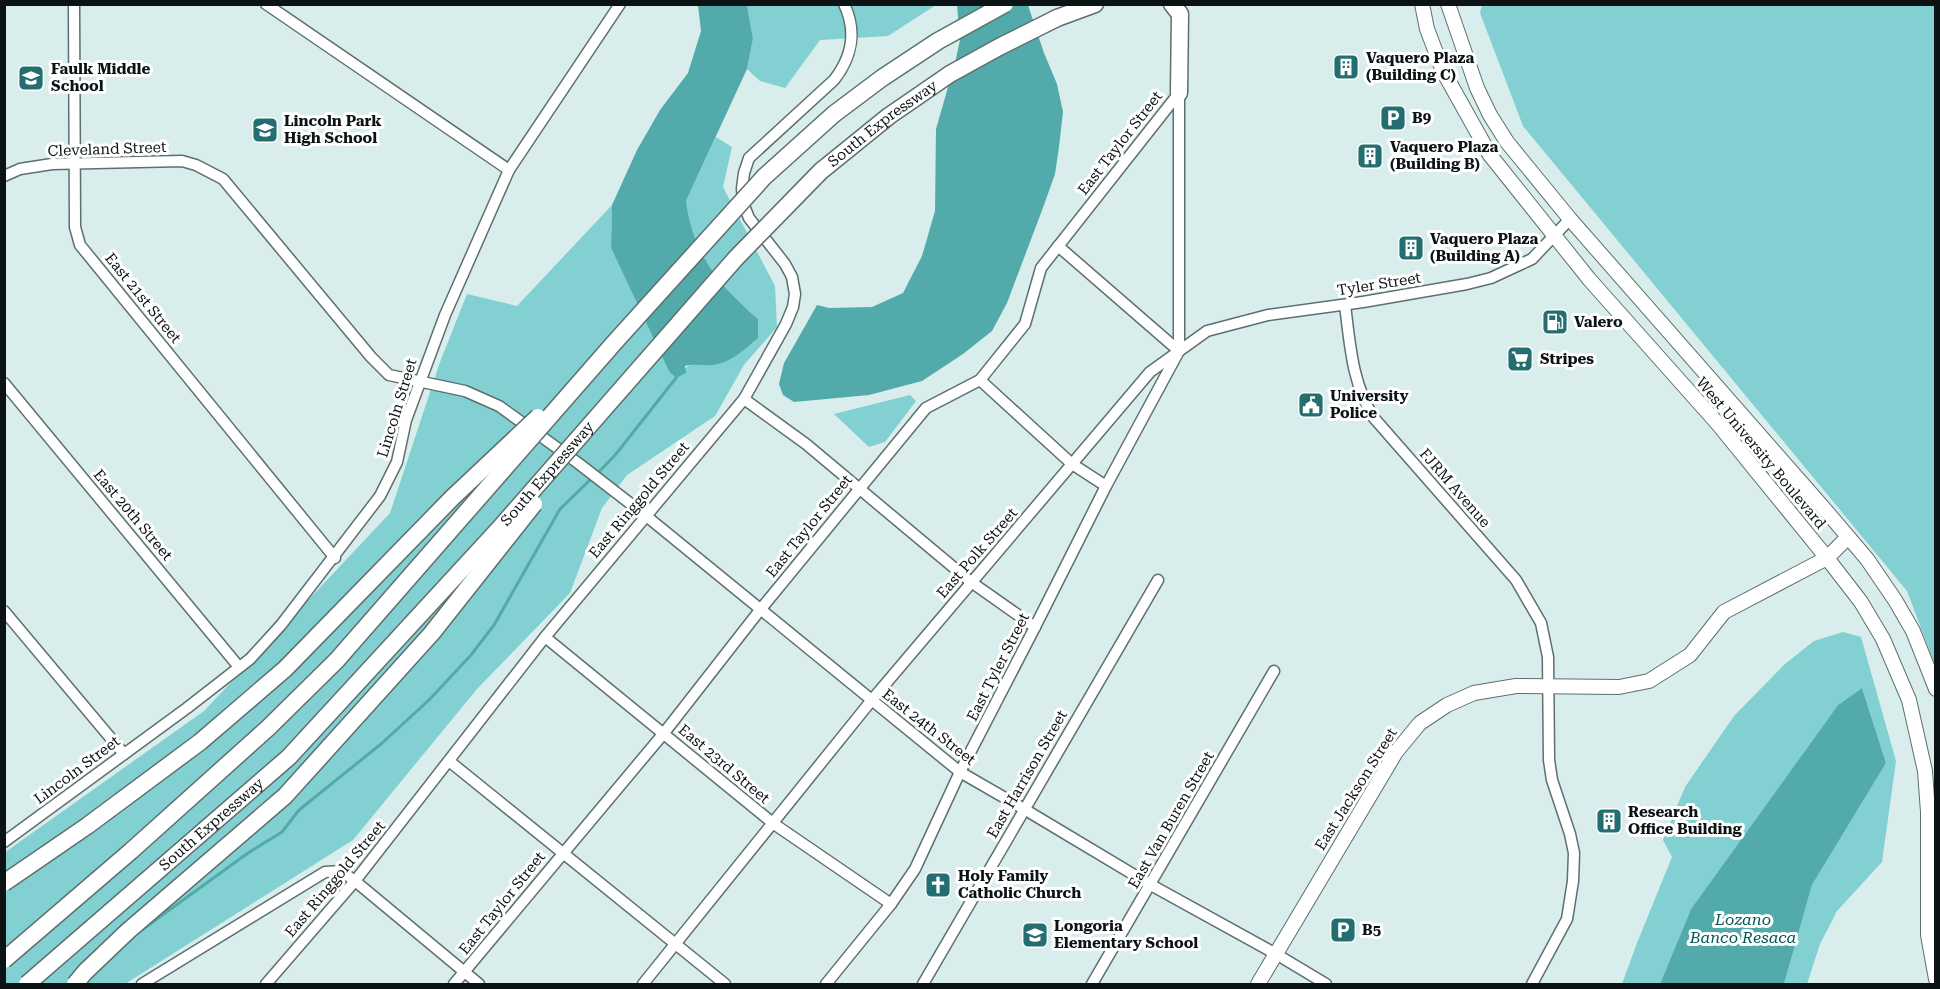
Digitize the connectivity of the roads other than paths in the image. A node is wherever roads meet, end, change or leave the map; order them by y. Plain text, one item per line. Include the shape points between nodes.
1 (74, 4) edge
2 (266, 4) edge
3 (620, 4) edge
4 (844, 4) edge
5 (1005, 4) edge
6 (1095, 4) edge
7 (1172, 4) edge
8 (1422, 4) edge
9 (1448, 4) edge
10 (1179, 93) junction
11 (76, 164) junction
12 (509, 170) junction
13 (4, 176) edge
14 (1570, 219) junction
15 (1554, 235) junction
16 (1058, 246) junction
17 (1345, 305) junction
18 (664, 341) junction
19 (614, 344) junction
20 (1179, 351) junction
21 (980, 380) junction
22 (419, 381) junction
23 (4, 383) edge
24 (744, 399) junction
25 (1072, 464) junction
26 (1106, 486) junction
27 (859, 489) junction
28 (645, 515) junction
29 (1848, 537) junction
30 (335, 558) junction
31 (1827, 558) junction
32 (1158, 580) dead end
33 (971, 582) junction
34 (760, 610) junction
35 (4, 611) edge
36 (1035, 627) junction
37 (545, 637) junction
38 (239, 667) junction
39 (1275, 671) dead end
40 (1548, 686) junction
41 (1935, 689) edge
42 (871, 701) junction
43 (664, 734) junction
44 (123, 754) junction
45 (449, 761) junction
46 (960, 772) junction
47 (1024, 808) junction
48 (774, 824) junction
49 (1932, 828) edge
50 (4, 843) edge
51 (562, 853) junction
52 (356, 880) junction
53 (4, 884) edge
54 (1151, 885) junction
55 (891, 904) junction
56 (675, 944) junction
57 (1275, 954) junction
58 (4, 960) edge
59 (464, 972) junction
60 (1935, 979) edge
61 (27, 984) edge
62 (75, 984) edge
63 (142, 984) edge
64 (266, 984) edge
65 (454, 984) edge
66 (479, 984) edge
67 (643, 984) edge
68 (725, 984) edge
69 (826, 984) edge
70 (923, 984) edge
71 (1092, 984) edge
72 (1258, 984) edge
73 (1326, 984) edge
74 (1532, 984) edge

1 - 11 street, East 21st Street
2 - 12 street
3 - 12 street, Lincoln Street
4 - 24 street, East Ringgold Street via 852,31 842,69 749,158 744,173 743,203 748,218 785,264 795,294 786,324
5 - 19 highway, bridge via 882,78 799,144 764,177
6 - 18 highway, South Expressway, bridge via 1008,42 950,74 857,141 820,171 764,227
7 - 10 highway via 1180,14
8 - 15 main road, West University Boulevard via 1443,71 1462,107 1490,155
9 - 14 main road, West University Boulevard via 1490,115
10 - 16 street, East Taylor Street
10 - 20 street
11 - 13 street, Cleveland Street via 20,169
11 - 22 street, Cleveland Street via 182,161 223,179 371,357 389,375
11 - 30 street, East 21st Street via 75,227 80,245
12 - 22 street, Lincoln Street
14 - 15 street, Tyler Street
14 - 29 main road, West University Boulevard
15 - 17 street, Tyler Street via 1532,260 1491,278
15 - 31 main road, West University Boulevard via 1718,424
16 - 20 street
16 - 21 street, East Taylor Street via 1041,268 1025,324
17 - 20 street, Tyler Street via 1268,315 1207,331
17 - 40 street, FJRM Avenue via 1353,368 1366,405 1516,580 1541,622 1548,657
18 - 61 highway, South Expressway, bridge via 289,757
18 - 62 highway, bridge via 432,633 285,796 128,931
19 - 53 highway, bridge via 452,498 285,669 200,742
19 - 58 highway, bridge via 337,660 268,728
20 - 25 street, East Polk Street via 1150,372
20 - 26 street, East Tyler Street
21 - 25 street
21 - 27 street, East Taylor Street via 927,408
22 - 28 street, East 24th Street via 465,391 499,406
22 - 30 street, Lincoln Street via 397,462 380,496
23 - 38 street, East 20th Street
24 - 27 street
24 - 28 street, East Ringgold Street
25 - 26 street
25 - 33 street, East Polk Street
26 - 36 street, East Tyler Street
27 - 33 street
27 - 34 street, East Taylor Street
28 - 34 street, East 24th Street
28 - 37 street, East Ringgold Street
29 - 31 main road, East Jackson Street
29 - 41 main road, West University Boulevard via 1867,559 1913,631
30 - 38 street, Lincoln Street via 281,625
31 - 40 main road, East Jackson Street via 1724,612 1690,655 1649,681 1619,687
31 - 49 main road, West University Boulevard via 1883,639 1909,700 1918,731
32 - 47 street, East Harrison Street
33 - 36 street
33 - 42 street, East Polk Street
34 - 42 street, East 24th Street
34 - 43 street, East Taylor Street
35 - 44 street
36 - 46 street, East Tyler Street
37 - 43 street, East 23rd Street
37 - 45 street, East Ringgold Street
38 - 44 street, Lincoln Street
39 - 54 street, East Van Buren Street
40 - 57 main road, East Jackson Street via 1516,686 1474,693 1420,723 1396,752
40 - 74 street, FJRM Avenue via 1552,780 1574,853 1573,881 1567,919
42 - 46 street, East 24th Street
42 - 48 street, East Polk Street
43 - 48 street, East 23rd Street
43 - 51 street, East Taylor Street
44 - 50 street, Lincoln Street
45 - 51 street
45 - 52 street, East Ringgold Street
46 - 47 street, East 24th Street
46 - 55 street, East Tyler Street via 915,869
47 - 54 street, East 24th Street
47 - 70 street, East Harrison Street
48 - 55 street, East 23rd Street
48 - 56 street, East Polk Street
49 - 60 main road, West University Boulevard via 1928,935
51 - 56 street
51 - 59 street, East Taylor Street
52 - 59 street
52 - 63 street via 341,871 325,872
52 - 64 street, East Ringgold Street
54 - 57 street, East 24th Street
54 - 71 street, East Van Buren Street
55 - 69 street, East Tyler Street
56 - 67 street, East Polk Street
56 - 68 street
57 - 72 main road, East Jackson Street
57 - 73 street, East 24th Street
59 - 65 street, East Taylor Street
59 - 66 street

